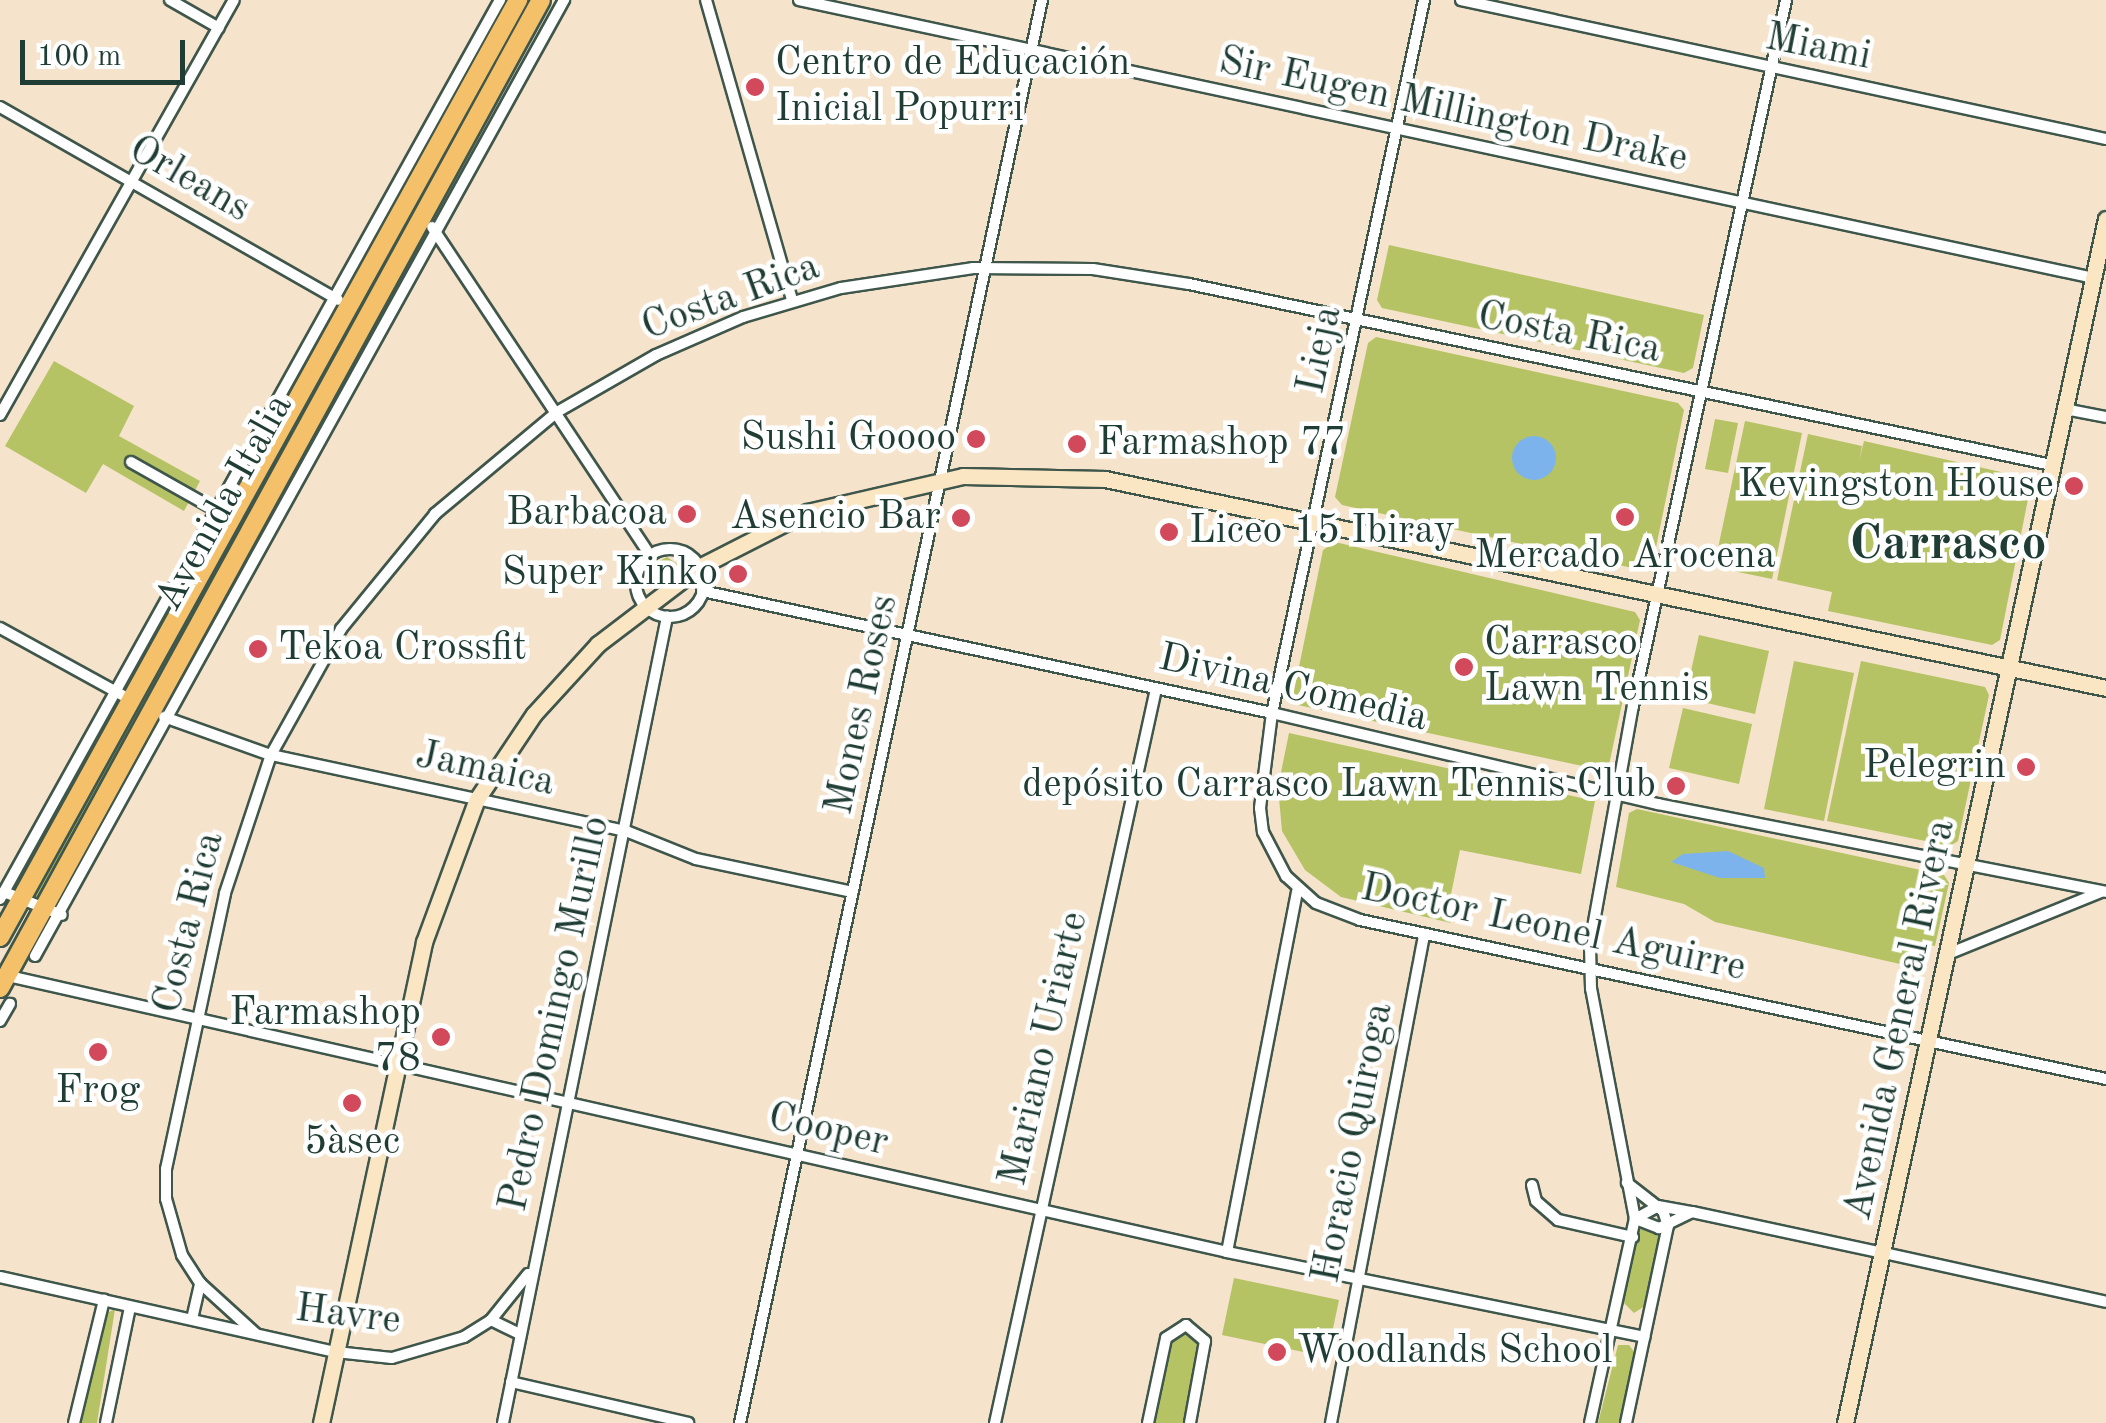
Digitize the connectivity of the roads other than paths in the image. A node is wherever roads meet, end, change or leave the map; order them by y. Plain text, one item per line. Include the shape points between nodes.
1 (170, 0) edge
2 (234, 0) edge
3 (504, 0) edge
4 (541, 0) edge
5 (564, 0) edge
6 (706, 0) edge
7 (800, 0) edge
8 (1042, 0) edge
9 (1424, 0) edge
10 (1461, 0) edge
11 (1786, 0) edge
12 (218, 28) junction
13 (1032, 51) junction
14 (1773, 69) junction
15 (0, 107) edge
16 (450, 107) junction
17 (1396, 129) junction
18 (477, 137) junction
19 (2106, 139) edge
20 (132, 182) junction
21 (1743, 204) junction
22 (423, 215) junction
23 (2106, 221) edge
24 (435, 231) junction
25 (988, 268) junction
26 (2094, 278) junction
27 (792, 300) junction
28 (341, 302) junction
29 (1358, 322) junction
30 (0, 388) edge
31 (1700, 391) junction
32 (12, 394) junction
33 (2065, 409) junction
34 (557, 412) junction
35 (0, 415) edge
36 (2106, 418) edge
37 (131, 462) dead end
38 (2052, 466) junction
39 (943, 478) junction
40 (224, 514) junction
41 (1314, 521) junction
42 (650, 556) junction
43 (699, 566) junction
44 (702, 592) junction
45 (1657, 594) junction
46 (644, 604) junction
47 (667, 617) junction
48 (0, 628) edge
49 (909, 636) junction
50 (2010, 667) junction
51 (1156, 688) junction
52 (2106, 688) edge
53 (123, 696) junction
54 (1272, 713) junction
55 (164, 717) junction
56 (271, 755) junction
57 (1615, 794) junction
58 (477, 799) junction
59 (51, 827) junction
60 (626, 831) junction
61 (26, 853) junction
62 (44, 861) junction
63 (1969, 862) junction
64 (1298, 891) junction
65 (2105, 891) edge
66 (853, 892) junction
67 (8, 897) edge
68 (43, 908) junction
69 (62, 916) junction
70 (3, 926) edge
71 (1424, 934) junction
72 (1948, 954) junction
73 (34, 956) dead end
74 (1590, 968) junction
75 (3, 979) edge
76 (196, 1020) junction
77 (0, 1021) edge
78 (1928, 1042) junction
79 (398, 1064) junction
80 (2106, 1079) edge
81 (569, 1103) junction
82 (798, 1155) junction
83 (1627, 1184) junction
84 (1532, 1185) dead end
85 (1658, 1206) junction
86 (1040, 1209) junction
87 (1692, 1212) junction
88 (1635, 1218) junction
89 (1668, 1226) junction
90 (1632, 1237) junction
91 (1226, 1252) junction
92 (1884, 1253) junction
93 (535, 1260) junction
94 (0, 1277) edge
95 (1358, 1278) junction
96 (200, 1283) junction
97 (104, 1300) junction
98 (2106, 1302) edge
99 (130, 1306) junction
100 (192, 1319) junction
101 (490, 1320) junction
102 (1611, 1330) junction
103 (254, 1333) junction
104 (520, 1334) junction
105 (1644, 1338) junction
106 (336, 1352) junction
107 (512, 1382) junction
108 (74, 1423) edge
109 (106, 1423) edge
110 (321, 1423) edge
111 (503, 1423) edge
112 (688, 1423) edge
113 (740, 1423) edge
114 (995, 1423) edge
115 (1148, 1423) edge
116 (1190, 1423) edge
117 (1331, 1423) edge
118 (1590, 1423) edge
119 (1626, 1423) edge
120 (1845, 1423) edge

1 - 12 street
2 - 12 street
3 - 16 street, Avenida Italia
3 - 16 main road, Avenida Italia via 504,26
4 - 18 main road, Avenida Italia
5 - 18 street, Avenida Italia
6 - 27 street
7 - 13 street, Sir Eugen Millington Drake
8 - 13 street, Mones Roses
9 - 17 street, Lieja
10 - 14 street, Miami
11 - 14 street
12 - 20 street
13 - 17 street, Sir Eugen Millington Drake
13 - 25 street, Mones Roses
14 - 19 street, Miami
14 - 21 street
15 - 20 street, Orleans
16 - 28 main road, Avenida Italia
17 - 21 street, Sir Eugen Millington Drake
17 - 29 street, Lieja
18 - 22 main road, Avenida Italia
18 - 24 street, Avenida Italia
20 - 28 street, Orleans
20 - 32 street
21 - 26 street, Sir Eugen Millington Drake
21 - 31 street
22 - 24 street
22 - 68 main road, Avenida Italia
23 - 26 street, Avenida General Rivera
24 - 34 street
24 - 55 street, Avenida Italia
25 - 27 street, Costa Rica via 889,279
25 - 29 street, Costa Rica via 1112,272
25 - 39 street, Mones Roses
26 - 33 street, Avenida General Rivera
27 - 34 street, Costa Rica via 656,354
28 - 40 main road, Avenida Italia
29 - 31 street, Costa Rica
29 - 41 street, Lieja
30 - 32 street
31 - 38 street, Costa Rica
31 - 45 street
32 - 35 street
33 - 36 street
33 - 38 street, Avenida General Rivera
34 - 42 street
34 - 56 street, Costa Rica via 416,534 342,629
37 - 40 street
38 - 50 street, Avenida General Rivera
39 - 41 street via 1106,479
39 - 43 street via 807,512
39 - 49 street, Mones Roses
40 - 53 main road, Avenida Italia
41 - 45 street
41 - 54 street, Lieja
42 - 43 street via 674,550
42 - 46 street via 636,578
43 - 44 street
43 - 46 street
44 - 47 street via 690,610
44 - 49 street, Divina Comedia
45 - 50 street
45 - 57 street
46 - 47 street
46 - 58 street via 561,680
47 - 60 street, Pedro Domingo Murillo
48 - 53 street
49 - 51 street, Divina Comedia
49 - 66 street, Mones Roses
50 - 52 street
50 - 63 street, Avenida General Rivera
51 - 54 street, Divina Comedia
51 - 86 street, Mariano Uriarte
53 - 59 main road, Avenida Italia
54 - 57 street, Divina Comedia
54 - 64 street via 1260,787 1262,832
55 - 56 street, Jamaica
55 - 69 street, Avenida Italia
56 - 58 street, Jamaica
56 - 76 street, Costa Rica via 225,893
57 - 63 street, Divina Comedia
57 - 74 street
58 - 60 street, Jamaica
58 - 79 street via 436,898
59 - 61 street, Avenida Italia
59 - 62 main road, Avenida Italia
60 - 66 street, Jamaica via 696,859
60 - 81 street, Pedro Domingo Murillo
61 - 62 street
61 - 67 street, Avenida Italia
62 - 67 main road, Avenida Italia
63 - 65 street, Divina Comedia
63 - 72 street, Avenida General Rivera
64 - 71 street, Doctor Leonel Aguirre via 1334,912
64 - 91 street
65 - 72 street via 2039,923
66 - 82 street, Mones Roses
67 - 68 street
67 - 70 main road, Avenida Italia
67 - 75 main road
68 - 69 street
68 - 75 main road, Avenida Italia
69 - 73 street, Avenida Italia
71 - 74 street, Doctor Leonel Aguirre
71 - 95 street, Horacio Quiroga
72 - 78 street, Avenida General Rivera
74 - 78 street, Doctor Leonel Aguirre
74 - 83 street
75 - 76 street, Cooper
75 - 77 street, Avenida Italia
76 - 79 street, Cooper
76 - 96 street, Costa Rica via 166,1199 182,1254
78 - 80 street, Doctor Leonel Aguirre
78 - 92 street, Avenida General Rivera
79 - 81 street, Cooper
79 - 106 street
81 - 82 street, Cooper
81 - 93 street, Pedro Domingo Murillo
82 - 86 street, Cooper
82 - 113 street, Mones Roses
83 - 85 street
83 - 88 street
84 - 90 street via 1536,1201 1558,1220
85 - 87 street
85 - 88 street
85 - 89 street
86 - 91 street, Cooper
86 - 114 street, Mariano Uriarte
87 - 89 street
87 - 92 street
88 - 89 street
88 - 90 street
89 - 105 street
90 - 102 street
91 - 95 street, Cooper
92 - 98 street
92 - 120 street, Avenida General Rivera
93 - 101 street, Havre
93 - 104 street, Pedro Domingo Murillo
94 - 97 street, Havre
95 - 102 street, Cooper
95 - 117 street, Horacio Quiroga
96 - 100 street
96 - 103 street, Costa Rica
97 - 99 street, Havre
97 - 108 street
99 - 100 street, Havre
99 - 109 street
100 - 103 street, Havre
101 - 104 street
101 - 106 street, Havre via 413,1355
102 - 105 street, Cooper
102 - 118 street
103 - 106 street, Havre
104 - 107 street, Pedro Domingo Murillo
105 - 119 street
106 - 110 street
107 - 111 street, Pedro Domingo Murillo
107 - 112 street
115 - 116 street via 1166,1338 1186,1325 1205,1341

